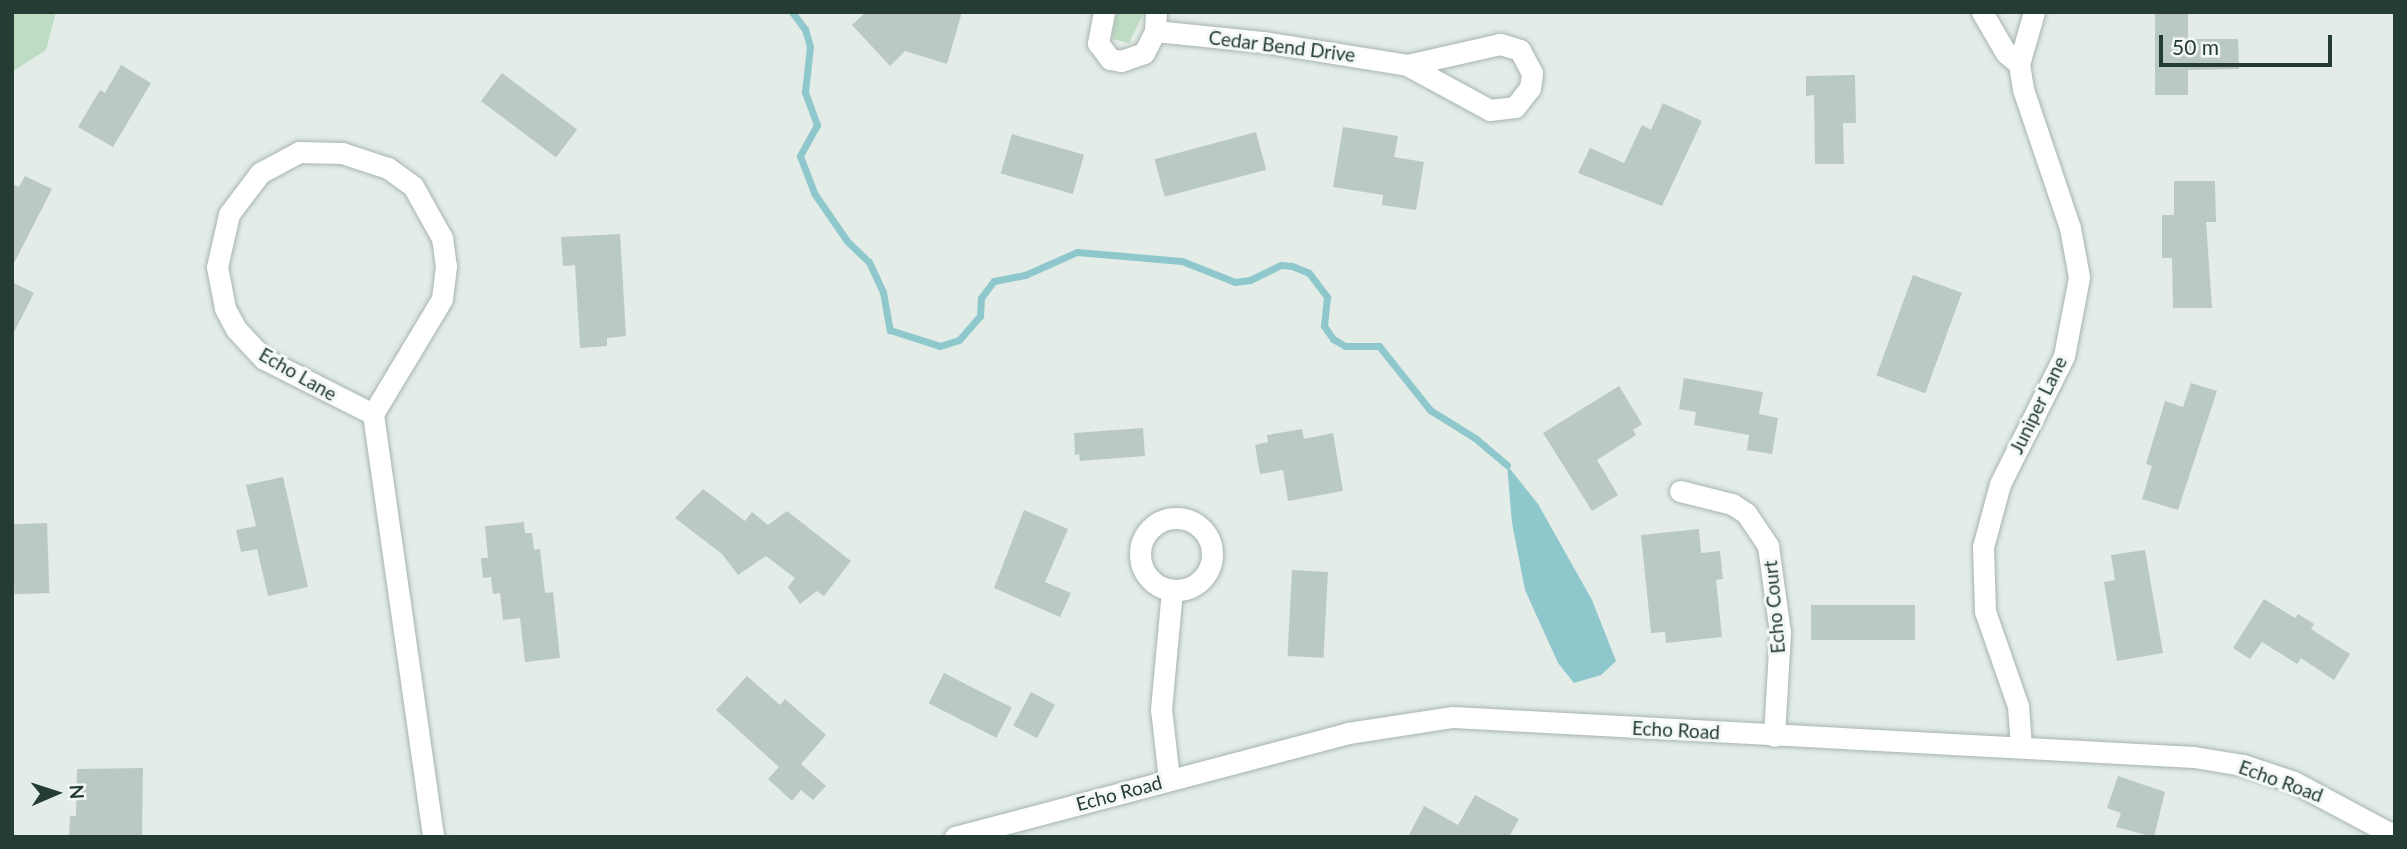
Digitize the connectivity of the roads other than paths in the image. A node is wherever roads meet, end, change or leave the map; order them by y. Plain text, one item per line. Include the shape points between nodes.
1 (1104, 12) edge
2 (1982, 12) edge
3 (2034, 12) edge
4 (1156, 22) edge
5 (2019, 64) junction
6 (1407, 65) junction
7 (373, 414) junction
8 (1680, 491) dead end
9 (1172, 590) dead end
10 (1774, 736) junction
11 (2021, 747) junction
12 (1169, 779) junction
13 (2395, 836) edge
14 (433, 837) edge
15 (955, 837) edge

1 - 4 street, Cedar Bend Drive via 1098,43 1110,59 1136,58
2 - 5 street, Juniper Lane via 2006,53
3 - 5 street, Juniper Lane
4 - 6 street, Cedar Bend Drive
5 - 11 street, Juniper Lane via 2029,116 2070,228 2079,277 2064,356 2000,484 1983,547 1985,611 2018,706
6 - 6 street, Cedar Bend Drive via 1500,44 1520,50 1532,73 1530,88 1515,107 1490,110
7 - 7 street, Echo Lane via 442,299 446,266 442,238 412,186 388,168 342,153 299,152 260,173 229,214 217,267 225,308 236,329 264,359
7 - 14 street
8 - 10 street, Echo Court via 1723,501 1746,513 1768,546 1780,632
9 - 12 street via 1161,709
10 - 11 street, Echo Road
10 - 12 street, Echo Road via 1429,718 1348,733
11 - 13 street, Echo Road via 2194,757 2243,765 2335,801
12 - 15 street, Echo Road

